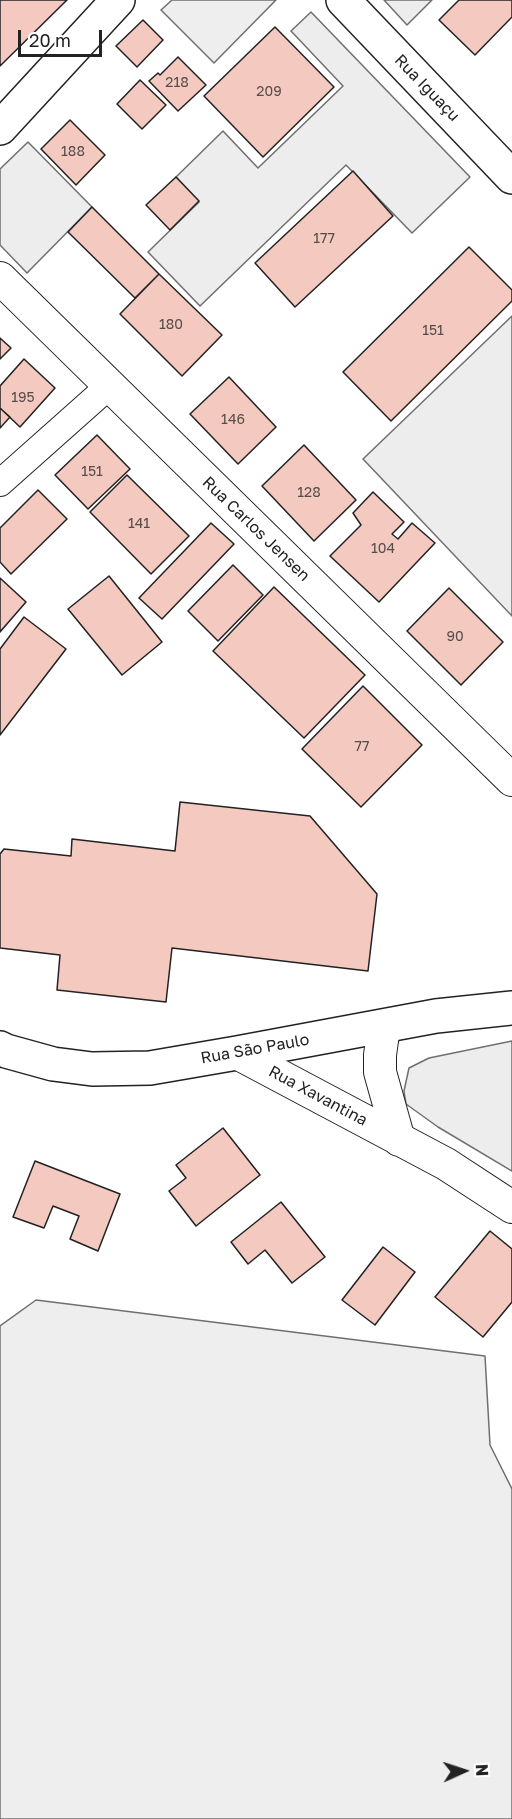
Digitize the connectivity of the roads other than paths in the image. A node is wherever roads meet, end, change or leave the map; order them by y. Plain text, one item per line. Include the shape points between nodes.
1 (118, 0) edge
2 (343, 0) edge
3 (0, 128) edge
4 (512, 177) edge
5 (0, 278) edge
6 (109, 386) junction
7 (0, 483) edge
8 (512, 780) edge
9 (512, 991) edge
10 (512, 1008) edge
11 (436, 1016) junction
12 (384, 1026) junction
13 (2, 1050) edge
14 (237, 1053) junction
15 (399, 1140) junction
16 (512, 1207) edge

1 - 3 main road
2 - 4 main road, Rua Iguaçu
5 - 6 street, Rua Carlos Jensen
6 - 7 street
6 - 8 street, Rua Carlos Jensen
9 - 11 main road
10 - 11 main road, Rua São Paulo
11 - 12 main road, Rua São Paulo
12 - 14 main road, Rua São Paulo
12 - 15 street, Rua Xavantina via 380,1072
13 - 14 main road, Rua São Paulo via 53,1064 92,1069 150,1068
14 - 15 street, Rua Xavantina
15 - 16 street, Rua Xavantina via 446,1164

